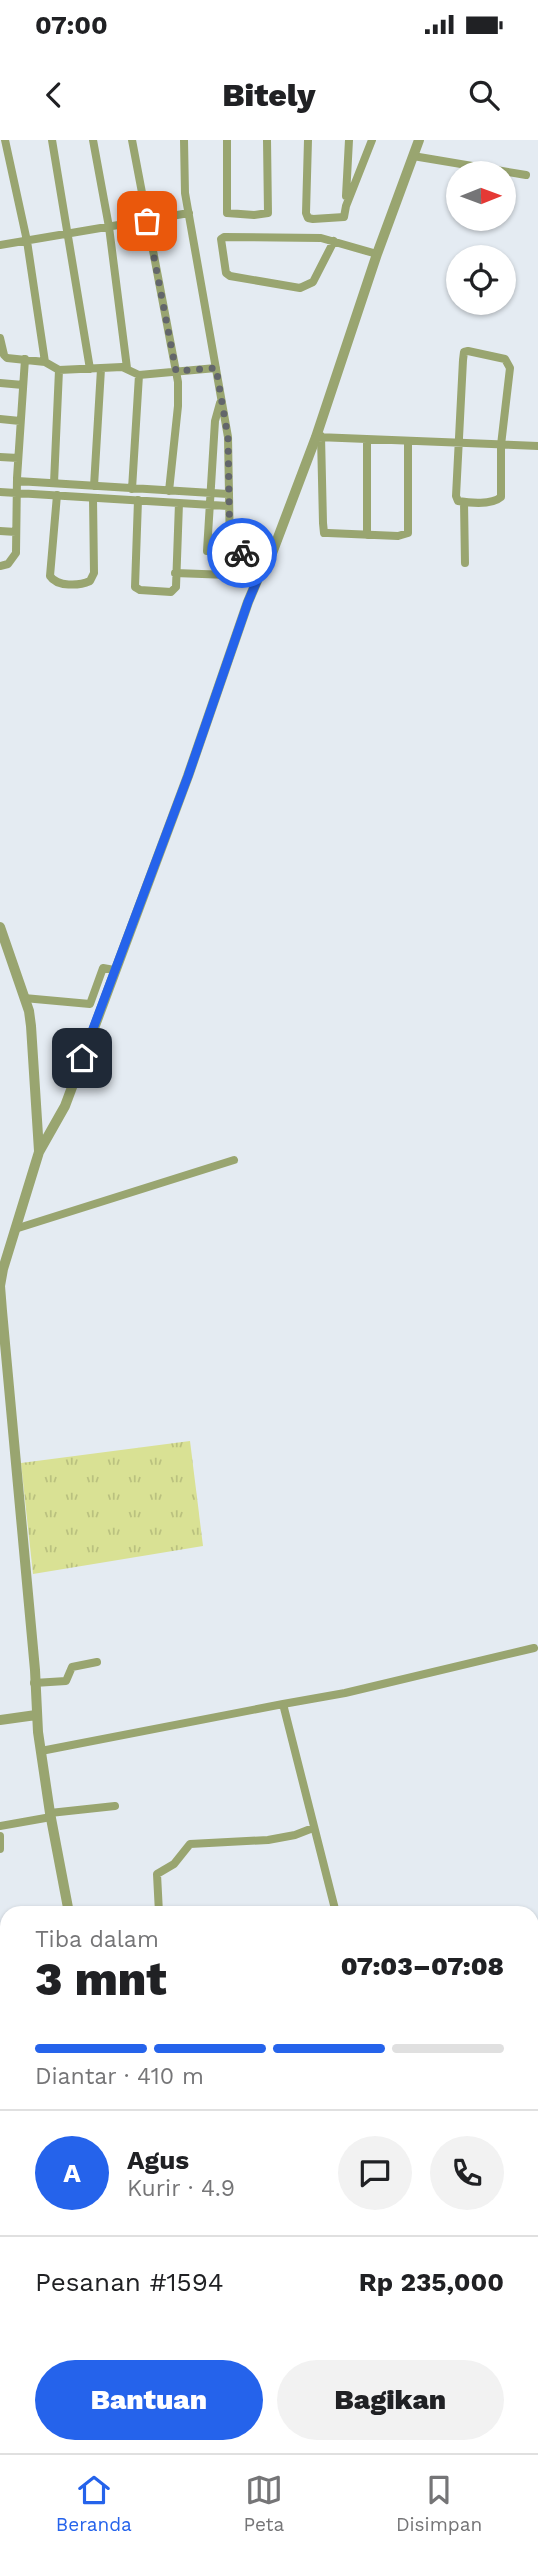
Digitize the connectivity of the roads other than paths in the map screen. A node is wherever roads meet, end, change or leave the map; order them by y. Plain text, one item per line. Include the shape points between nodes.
1 (5, 140) edge
2 (52, 140) edge
3 (93, 140) edge
4 (132, 140) edge
5 (181, 140) edge
6 (227, 140) edge
7 (267, 140) edge
8 (308, 140) edge
9 (349, 140) edge
10 (372, 140) edge
11 (419, 140) edge
12 (413, 156) junction
13 (526, 175) dead end
14 (346, 206) junction
15 (189, 213) junction
16 (147, 221) junction
17 (109, 228) junction
18 (68, 233) junction
19 (27, 241) junction
20 (334, 241) junction
21 (0, 245) edge
22 (377, 254) junction
23 (0, 338) edge
24 (25, 359) junction
25 (44, 362) junction
26 (127, 368) junction
27 (216, 368) junction
28 (90, 369) junction
29 (101, 369) junction
30 (59, 370) junction
31 (176, 371) junction
32 (139, 375) junction
33 (0, 383) edge
34 (23, 384) junction
35 (220, 402) junction
36 (0, 419) edge
37 (20, 421) junction
38 (318, 437) junction
39 (367, 440) junction
40 (408, 442) junction
41 (458, 444) junction
42 (501, 445) junction
43 (538, 446) edge
44 (0, 457) edge
45 (18, 458) junction
46 (17, 481) junction
47 (54, 484) junction
48 (94, 486) junction
49 (132, 489) junction
50 (169, 491) junction
51 (0, 492) edge
52 (16, 493) junction
53 (211, 493) junction
54 (228, 494) junction
55 (57, 495) junction
56 (93, 498) junction
57 (138, 500) junction
58 (464, 502) junction
59 (178, 503) junction
60 (210, 505) junction
61 (228, 506) junction
62 (0, 531) edge
63 (16, 532) junction
64 (367, 535) junction
65 (230, 552) junction
66 (271, 556) junction
67 (465, 563) dead end
68 (0, 566) edge
69 (176, 573) junction
70 (259, 576) junction
71 (0, 927) edge
72 (114, 970) junction
73 (24, 998) junction
74 (39, 1152) junction
75 (234, 1160) dead end
76 (15, 1229) junction
77 (534, 1648) dead end
78 (97, 1662) dead end
79 (35, 1685) junction
80 (283, 1704) junction
81 (36, 1711) junction
82 (0, 1720) edge
83 (41, 1751) junction
84 (115, 1807) dead end
85 (50, 1815) junction
86 (0, 1826) edge
87 (313, 1828) junction
88 (0, 1836) edge
89 (0, 1849) edge
90 (68, 1906) edge
91 (159, 1906) edge
92 (334, 1906) edge

1 - 19 street
2 - 18 street
3 - 17 street
4 - 16 street
5 - 15 street
6 - 7 street via 227,213 254,215 268,213
8 - 14 street via 306,216 341,218
9 - 14 street
10 - 14 street
11 - 12 street
12 - 13 street
12 - 22 street
15 - 16 street
15 - 27 street
16 - 17 street
16 - 31 street
17 - 18 street
17 - 26 street
18 - 19 street
18 - 28 street
19 - 21 street
19 - 25 street
20 - 20 street via 224,237 220,247 230,276 300,288 313,282
20 - 22 street
22 - 38 street
23 - 24 street via 7,358
24 - 25 street
24 - 34 street
25 - 30 street
26 - 29 street
26 - 32 street
27 - 31 street
27 - 35 street
28 - 29 street
28 - 30 street
29 - 48 street
30 - 47 street
31 - 32 street
31 - 50 street via 178,406
32 - 49 street
33 - 34 street
34 - 37 street
35 - 53 street
35 - 54 street via 228,437
36 - 37 street
37 - 45 street
38 - 39 street
38 - 64 street via 324,533
38 - 66 street
39 - 40 street
39 - 64 street
40 - 41 street
40 - 64 street via 408,533
41 - 42 street
41 - 42 street via 463,354 468,351 508,361
41 - 58 street via 456,496
42 - 43 street
42 - 58 street via 501,497
44 - 45 street
45 - 46 street
46 - 47 street
46 - 52 street
47 - 48 street
48 - 49 street
49 - 50 street
50 - 53 street
51 - 52 street
52 - 55 street
52 - 63 street
53 - 54 street
53 - 60 street
54 - 61 street
55 - 56 street
55 - 56 street via 50,576 58,584 85,584 94,573
56 - 57 street
57 - 59 street
57 - 69 street via 135,587 171,592 176,587
58 - 67 street
59 - 60 street
59 - 69 street
60 - 61 street
60 - 65 street via 207,551
61 - 65 street
62 - 63 street
63 - 68 street via 16,552 8,564
65 - 66 street
66 - 70 street
69 - 70 street
70 - 72 street
71 - 73 street
72 - 73 street via 103,968 90,1004
72 - 74 street via 65,1106
73 - 74 street via 32,1026
74 - 76 street
75 - 76 street
76 - 79 street via 0,1286
77 - 80 street
78 - 79 street via 72,1667 66,1681
79 - 81 street
80 - 83 street
80 - 87 street
81 - 82 street
81 - 83 street
83 - 85 street
84 - 85 street
85 - 86 street
85 - 90 street
87 - 91 street via 261,1841 190,1844 174,1864 157,1874
87 - 92 street
88 - 89 street

